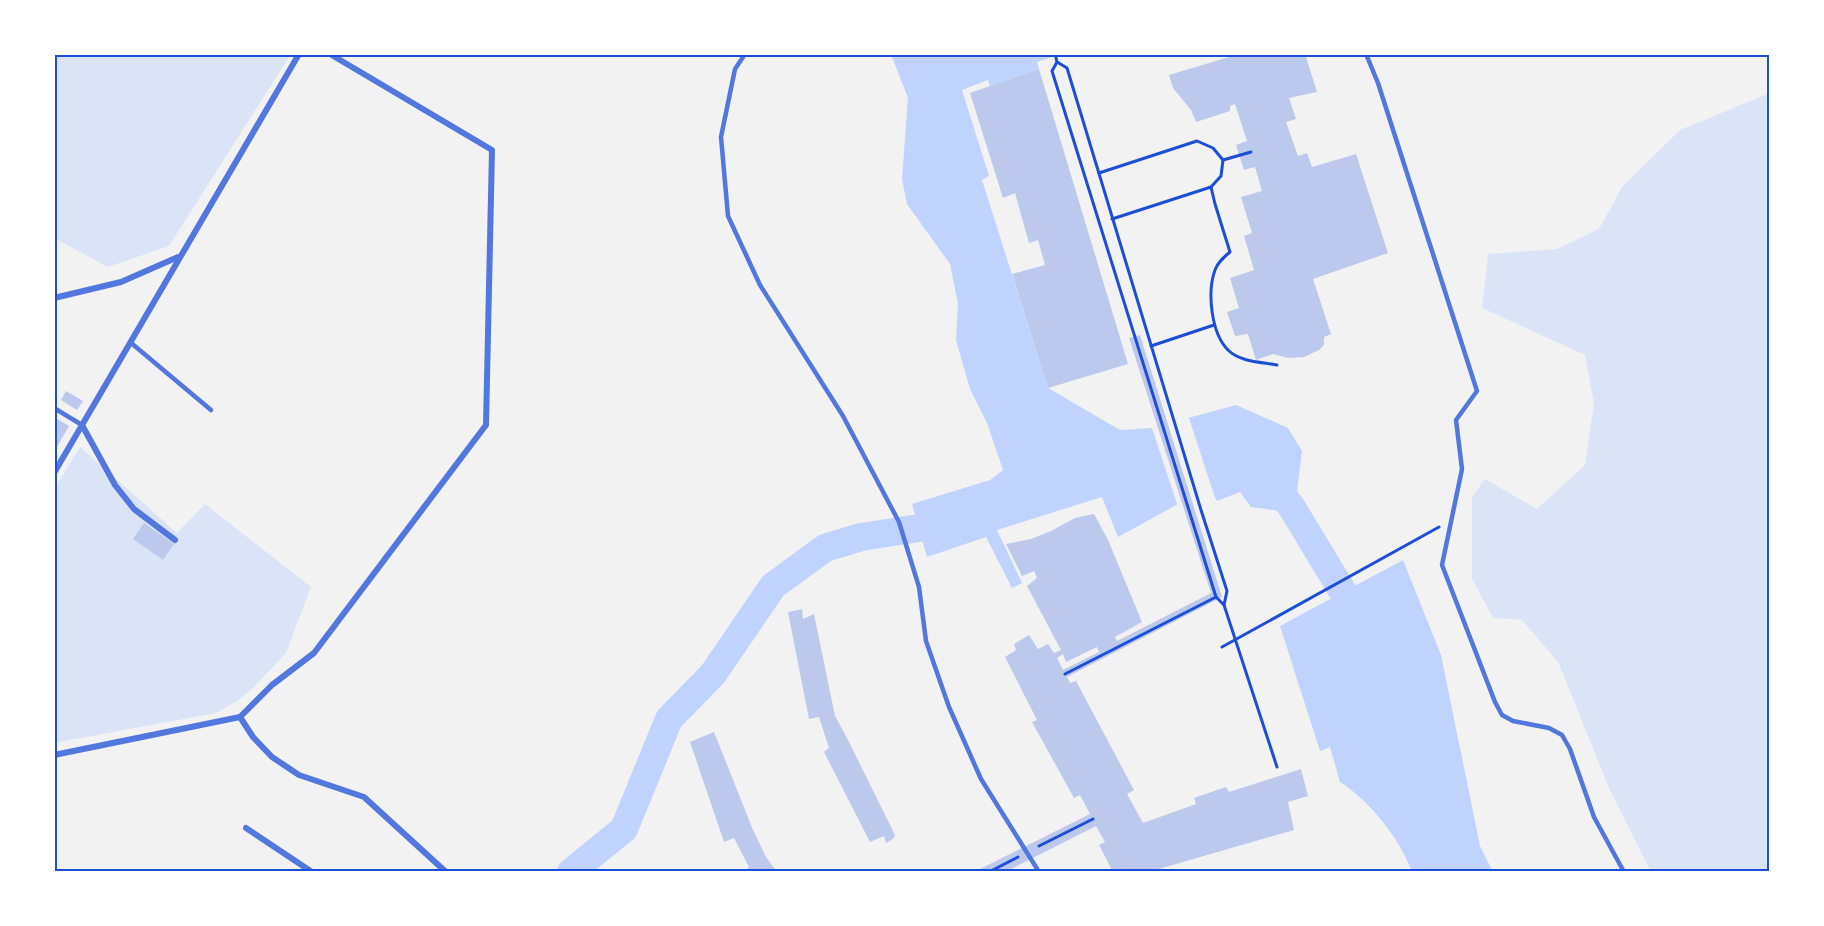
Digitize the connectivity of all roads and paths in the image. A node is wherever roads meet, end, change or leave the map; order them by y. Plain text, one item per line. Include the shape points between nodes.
1 (299, 54) edge
2 (330, 54) edge
3 (745, 54) edge
4 (1055, 54) edge
5 (1366, 54) edge
6 (1057, 62) junction
7 (1251, 152) dead end
8 (1223, 160) junction
9 (1099, 174) junction
10 (1211, 187) junction
11 (1112, 219) junction
12 (179, 257) junction
13 (54, 298) edge
14 (1214, 325) junction
15 (129, 342) junction
16 (1151, 346) junction
17 (1277, 365) dead end
18 (54, 408) edge
19 (211, 410) dead end
20 (82, 425) junction
21 (54, 473) edge
22 (1451, 520) junction
23 (175, 540) dead end
24 (1216, 597) junction
25 (1224, 605) junction
26 (1236, 640) junction
27 (1222, 647) dead end
28 (1065, 674) dead end
29 (240, 717) junction
30 (54, 754) edge
31 (1277, 766) dead end
32 (1093, 819) dead end
33 (246, 828) dead end
34 (1039, 846) dead end
35 (1020, 856) dead end
36 (312, 872) edge
37 (446, 872) edge
38 (989, 872) edge
39 (1040, 872) edge
40 (1624, 872) edge

1 - 12 street
2 - 29 street via 492,150 486,425 314,653
3 - 39 lane via 735,69 721,137 728,216 760,285 843,416 899,522 919,587 926,641 949,707 981,778
4 - 6 path
5 - 22 lane via 1477,391 1456,420 1462,469
6 - 9 path via 1066,68
6 - 24 path via 1052,71
7 - 8 path
8 - 9 path via 1213,148 1197,141
8 - 10 path via 1221,176
9 - 11 path
10 - 11 path
10 - 14 path via 1230,252 1215,270
11 - 16 path
12 - 13 street via 121,282
12 - 15 street
14 - 16 path
14 - 17 path via 1227,349 1237,356
15 - 19 lane
15 - 20 street
16 - 25 path via 1227,591
18 - 20 lane
20 - 21 street
20 - 23 street via 115,485 134,509
22 - 26 path
22 - 40 lane via 1442,565 1495,702 1502,714 1513,720 1562,735 1594,817
24 - 25 path
24 - 28 path
25 - 26 path
26 - 27 path
26 - 31 path
29 - 30 street
29 - 37 street via 272,757 299,776 364,797
32 - 34 path
33 - 36 street
35 - 38 path

